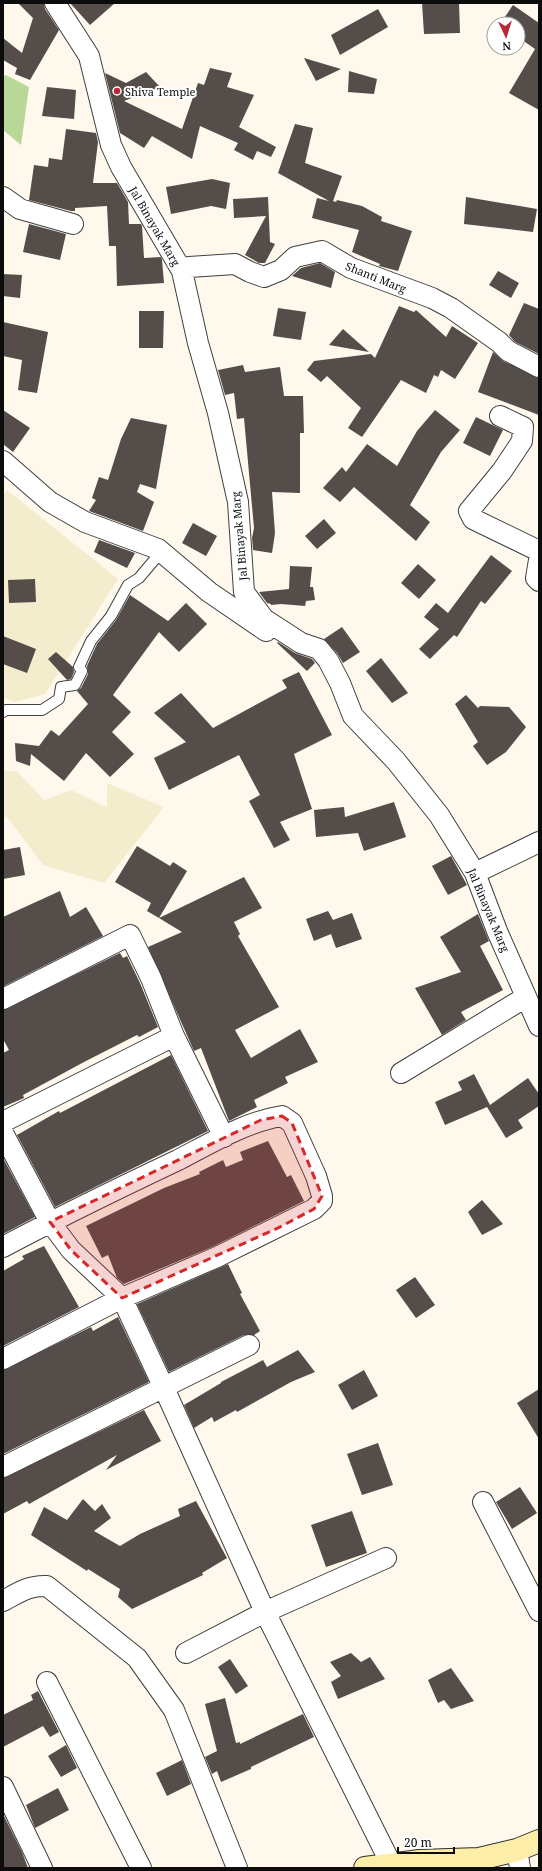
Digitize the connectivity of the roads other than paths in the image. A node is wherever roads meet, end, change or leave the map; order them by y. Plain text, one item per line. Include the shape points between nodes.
1 (55, 3) edge
2 (3, 198) edge
3 (73, 224) dead end
4 (182, 271) junction
5 (539, 367) edge
6 (500, 416) dead end
7 (3, 461) edge
8 (539, 551) edge
9 (161, 552) junction
10 (539, 560) edge
11 (539, 581) edge
12 (301, 643) junction
13 (3, 712) edge
14 (539, 842) edge
15 (475, 873) junction
16 (526, 997) junction
17 (3, 998) edge
18 (539, 1026) edge
19 (174, 1036) junction
20 (401, 1073) dead end
21 (3, 1122) edge
22 (3, 1133) edge
23 (224, 1137) junction
24 (50, 1222) junction
25 (3, 1247) edge
26 (122, 1298) junction
27 (249, 1345) dead end
28 (3, 1359) edge
29 (164, 1388) junction
30 (3, 1468) edge
31 (483, 1502) dead end
32 (386, 1558) dead end
33 (3, 1601) edge
34 (539, 1610) edge
35 (265, 1612) junction
36 (186, 1652) dead end
37 (47, 1682) dead end
38 (3, 1787) edge
39 (539, 1841) edge
40 (519, 1859) edge
41 (479, 1863) edge
42 (391, 1864) junction
43 (42, 1868) edge
44 (141, 1868) edge
45 (237, 1868) edge
46 (365, 1868) edge
47 (369, 1868) edge

1 - 4 street, Jal Binayak Marg via 89,56 111,145 121,167
2 - 3 street via 20,209
4 - 5 street, Shanti Marg via 189,267 235,264 264,277 281,270 295,257 322,251 351,268 432,298 451,308 508,351
4 - 12 street, Jal Binayak Marg via 238,502 244,592 264,619
6 - 8 street via 523,427 522,441 502,471 469,511 473,519
7 - 9 street via 50,502 85,522
9 - 12 street via 209,592 274,636
9 - 13 lane via 139,578 128,585 111,616 90,641 79,667 82,671 75,685 62,687 59,699 42,710
10 - 11 street via 536,578
12 - 15 street, Jal Binayak Marg via 319,649 328,660 353,716 396,761 439,815
14 - 15 street
15 - 16 street, Jal Binayak Marg
16 - 18 street, Jal Binayak Marg
16 - 20 street
17 - 19 street via 130,935 151,978
19 - 21 street
19 - 23 street
22 - 24 street
23 - 24 street
23 - 26 street via 261,1120 282,1116 288,1118 316,1176 322,1201 314,1209 271,1231
24 - 25 street
24 - 26 street via 71,1250
26 - 28 street
26 - 29 street
27 - 29 street
29 - 30 street
29 - 35 street
31 - 34 street
32 - 35 street
33 - 45 street via 26,1588 35,1585 47,1586 137,1658 174,1710
35 - 36 street
35 - 42 street
37 - 44 street
38 - 43 street
39 - 40 street
40 - 41 street
41 - 42 street via 420,1861
42 - 47 street
46 - 47 street

